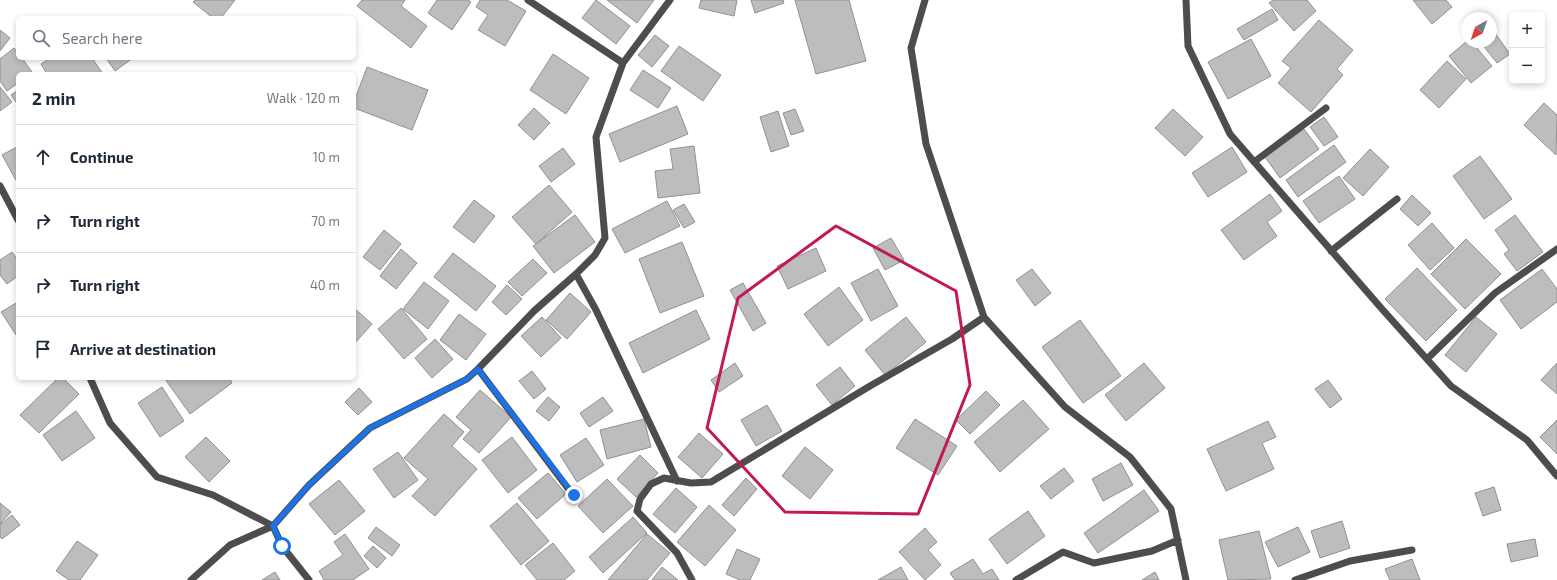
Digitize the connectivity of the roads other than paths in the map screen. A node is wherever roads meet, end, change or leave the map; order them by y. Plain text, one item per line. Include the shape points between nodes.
1 (528, 0) edge
2 (670, 0) edge
3 (925, 0) edge
4 (1186, 0) edge
5 (623, 63) junction
6 (1326, 108) dead end
7 (1254, 162) junction
8 (0, 186) edge
9 (1397, 198) dead end
10 (16, 216) edge
11 (1557, 249) edge
12 (1331, 251) junction
13 (576, 274) junction
14 (984, 317) junction
15 (1427, 359) junction
16 (478, 369) junction
17 (91, 380) edge
18 (1557, 476) edge
19 (677, 481) junction
20 (574, 495) dead end
21 (273, 526) junction
22 (1178, 540) junction
23 (1412, 550) dead end
24 (191, 580) edge
25 (309, 580) edge
26 (692, 580) edge
27 (1016, 580) edge
28 (1186, 580) edge
29 (1295, 580) edge

1 - 5 street
2 - 5 street
3 - 14 street via 911,48 926,144
4 - 7 street via 1188,46 1230,134
5 - 13 street via 596,137 605,238 595,255
6 - 7 street
7 - 12 street
8 - 10 street
9 - 12 street
11 - 15 street via 1495,293
12 - 15 street
13 - 16 street via 534,311
13 - 19 street via 596,310
14 - 19 street via 952,339 711,482
14 - 22 street via 1065,407 1130,457 1171,509
15 - 18 street via 1451,386 1527,440
16 - 20 street
16 - 21 street via 467,379 370,428 309,485
17 - 21 street via 110,423 158,477 213,495
19 - 26 street via 664,478 651,484 640,499 637,511 677,553
21 - 24 street via 230,545
21 - 25 street via 282,546
22 - 27 street via 1152,551 1094,563 1063,552
22 - 28 street
23 - 29 street via 1350,561

